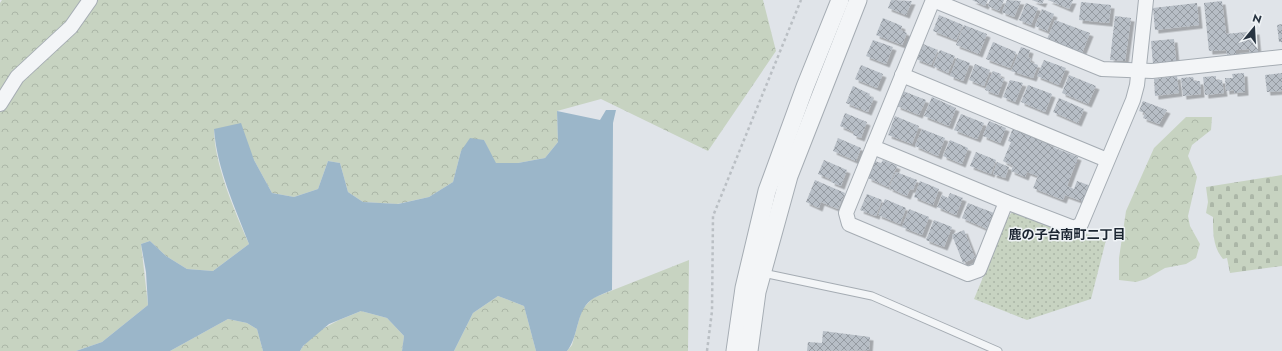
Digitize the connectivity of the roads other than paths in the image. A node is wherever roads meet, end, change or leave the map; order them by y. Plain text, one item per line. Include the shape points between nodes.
1 (90, 0) edge
2 (840, 0) edge
3 (858, 0) edge
4 (933, 0) edge
5 (1146, 0) edge
6 (1282, 57) edge
7 (1138, 72) junction
8 (902, 75) junction
9 (0, 104) edge
10 (874, 147) junction
11 (1107, 160) junction
12 (1006, 202) junction
13 (763, 273) junction
14 (735, 351) edge
15 (749, 351) edge
16 (998, 351) edge

1 - 9 street via 71,27 17,77
2 - 14 street via 767,191 744,288
3 - 13 street via 789,176
4 - 7 street via 1102,69
4 - 8 street
5 - 7 street
6 - 7 street
7 - 11 street via 1133,100
8 - 10 street
8 - 11 street
10 - 12 street
10 - 12 street via 846,213 849,224 968,274 979,270
11 - 12 street via 1082,224 1074,228
13 - 15 street via 757,292
13 - 16 lane via 872,296

